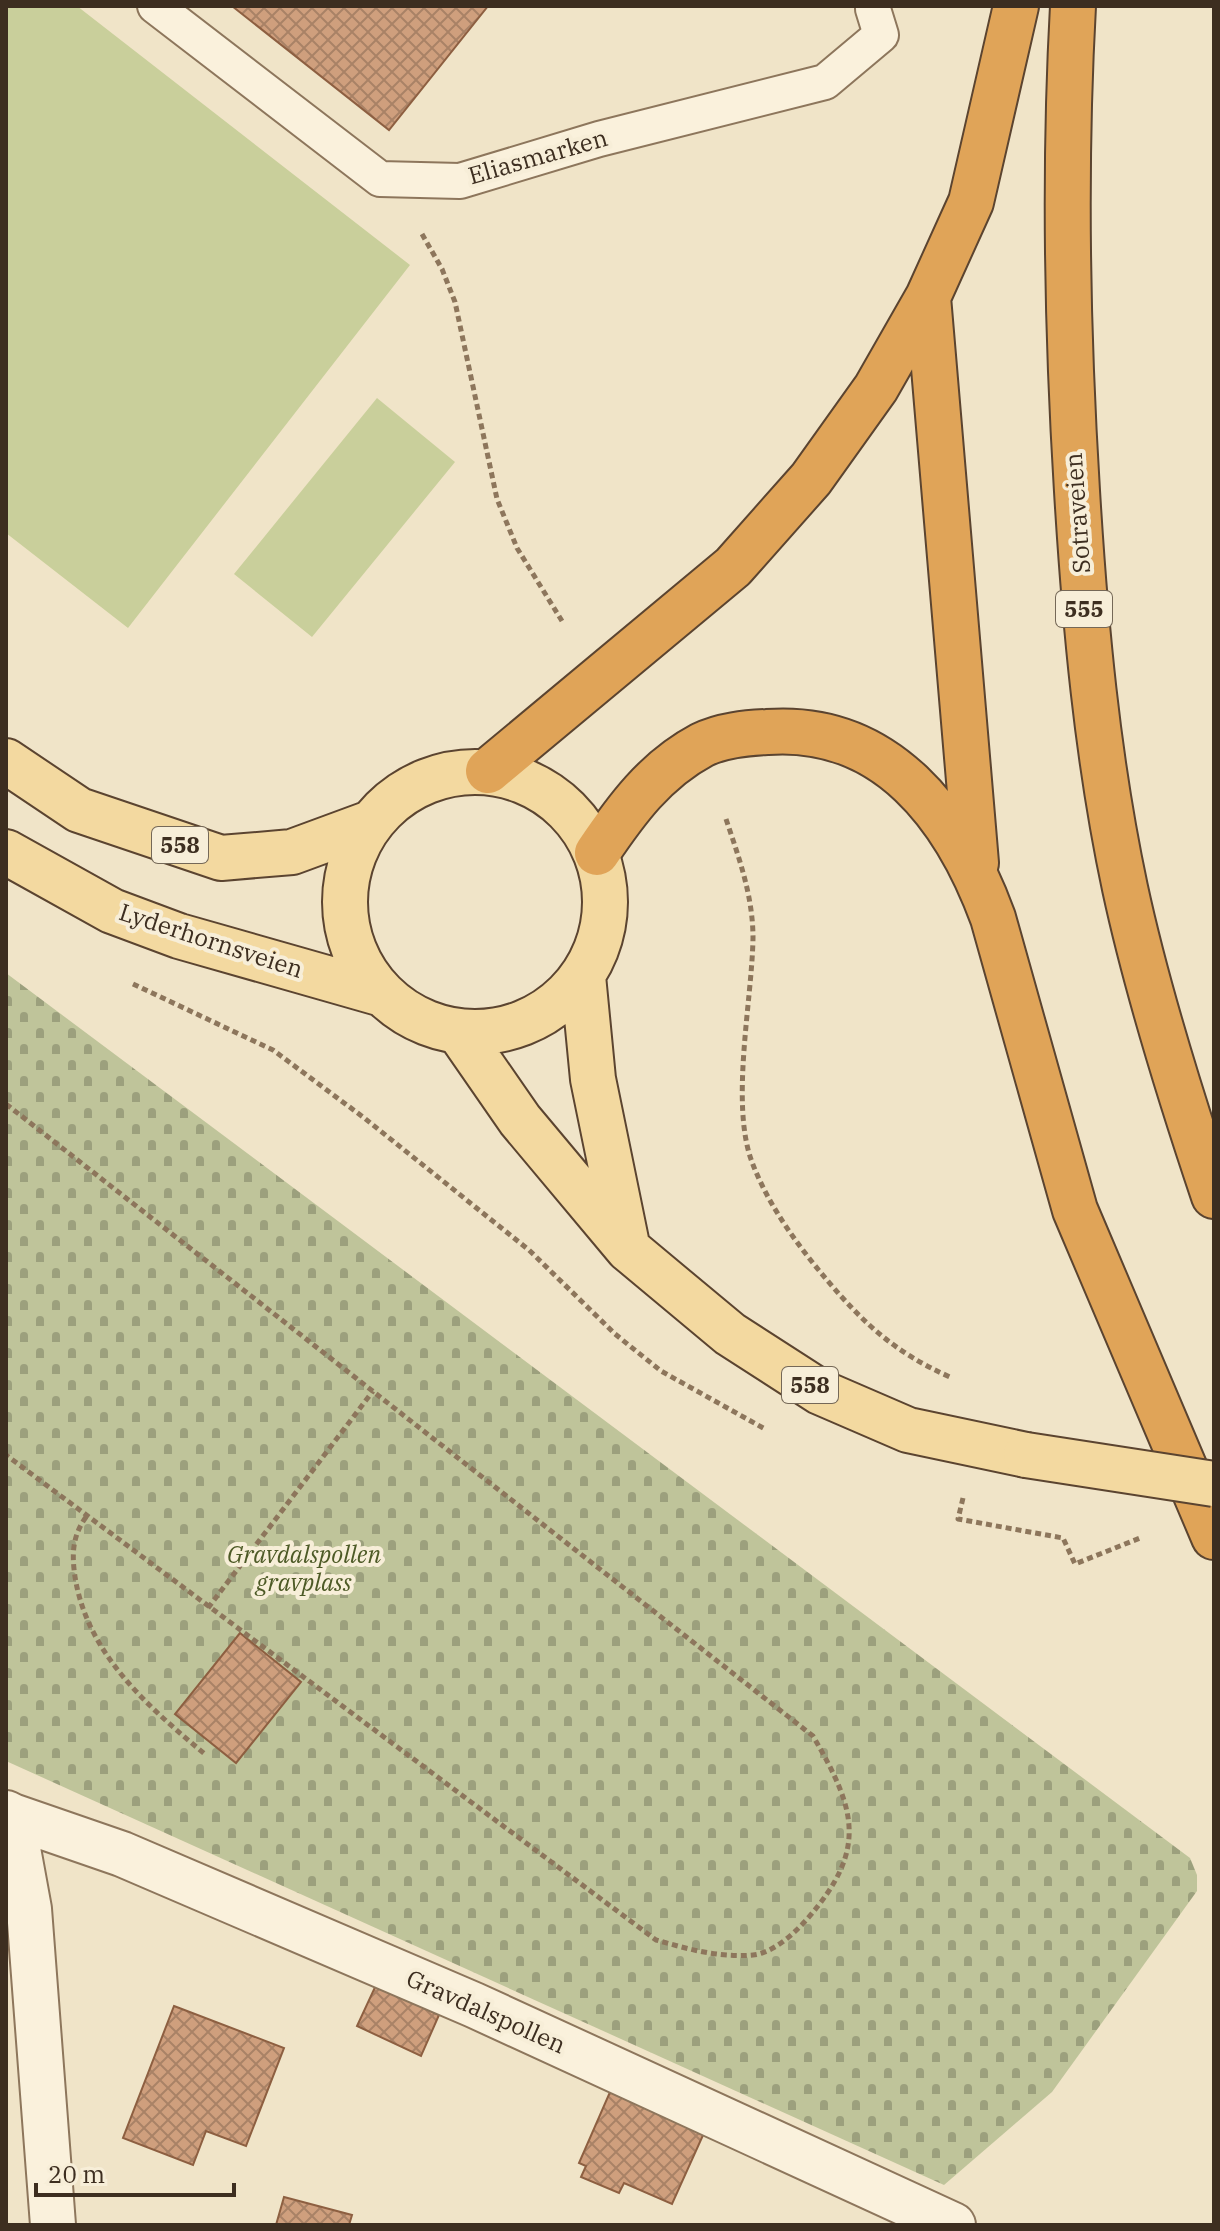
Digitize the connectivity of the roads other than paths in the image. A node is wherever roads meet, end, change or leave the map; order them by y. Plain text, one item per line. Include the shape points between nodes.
1 (155, 6) edge
2 (1016, 6) edge
3 (1073, 6) edge
4 (873, 9) dead end
5 (928, 297) junction
6 (6, 761) edge
7 (488, 771) junction
8 (368, 824) junction
9 (6, 852) edge
10 (597, 853) junction
11 (977, 874) junction
12 (583, 976) junction
13 (379, 993) junction
14 (459, 1032) junction
15 (1214, 1196) edge
16 (628, 1249) junction
17 (1214, 1484) edge
18 (1214, 1537) edge
19 (9, 1814) edge
20 (53, 2225) edge
21 (953, 2225) edge

1 - 4 lane, Eliasmarken via 380,179 460,181 599,139 825,82 881,35
2 - 5 highway via 971,202
3 - 15 highway, Sotraveien / 555 via 1067,121 1068,356 1086,639 1125,888
5 - 7 highway via 876,388 811,479 733,567
5 - 11 highway
6 - 8 main road, 558 via 79,810 221,858 292,852
7 - 8 main road, 558 via 443,774 401,793
7 - 10 main road, 558 via 533,784 569,811
8 - 13 main road, 558 via 348,865 343,911 355,955
9 - 13 main road, Lyderhornsveien / 558 via 112,911 179,936
10 - 11 highway via 641,793 703,744 782,731 825,736 860,749 910,780 942,815
10 - 12 main road, 558 via 605,884 605,916
11 - 18 highway via 1075,1210
12 - 14 main road, 558 via 559,1002 530,1021 495,1032
12 - 16 main road, 558 via 593,1079
13 - 14 main road, 558 via 416,1019
14 - 16 main road, 558 via 520,1120
16 - 17 main road, 558, bridge via 730,1334 820,1392 908,1430 1026,1455
19 - 20 street, Gravdalspollen via 29,1909
19 - 21 street, Gravdalspollen via 122,1854 474,2005

